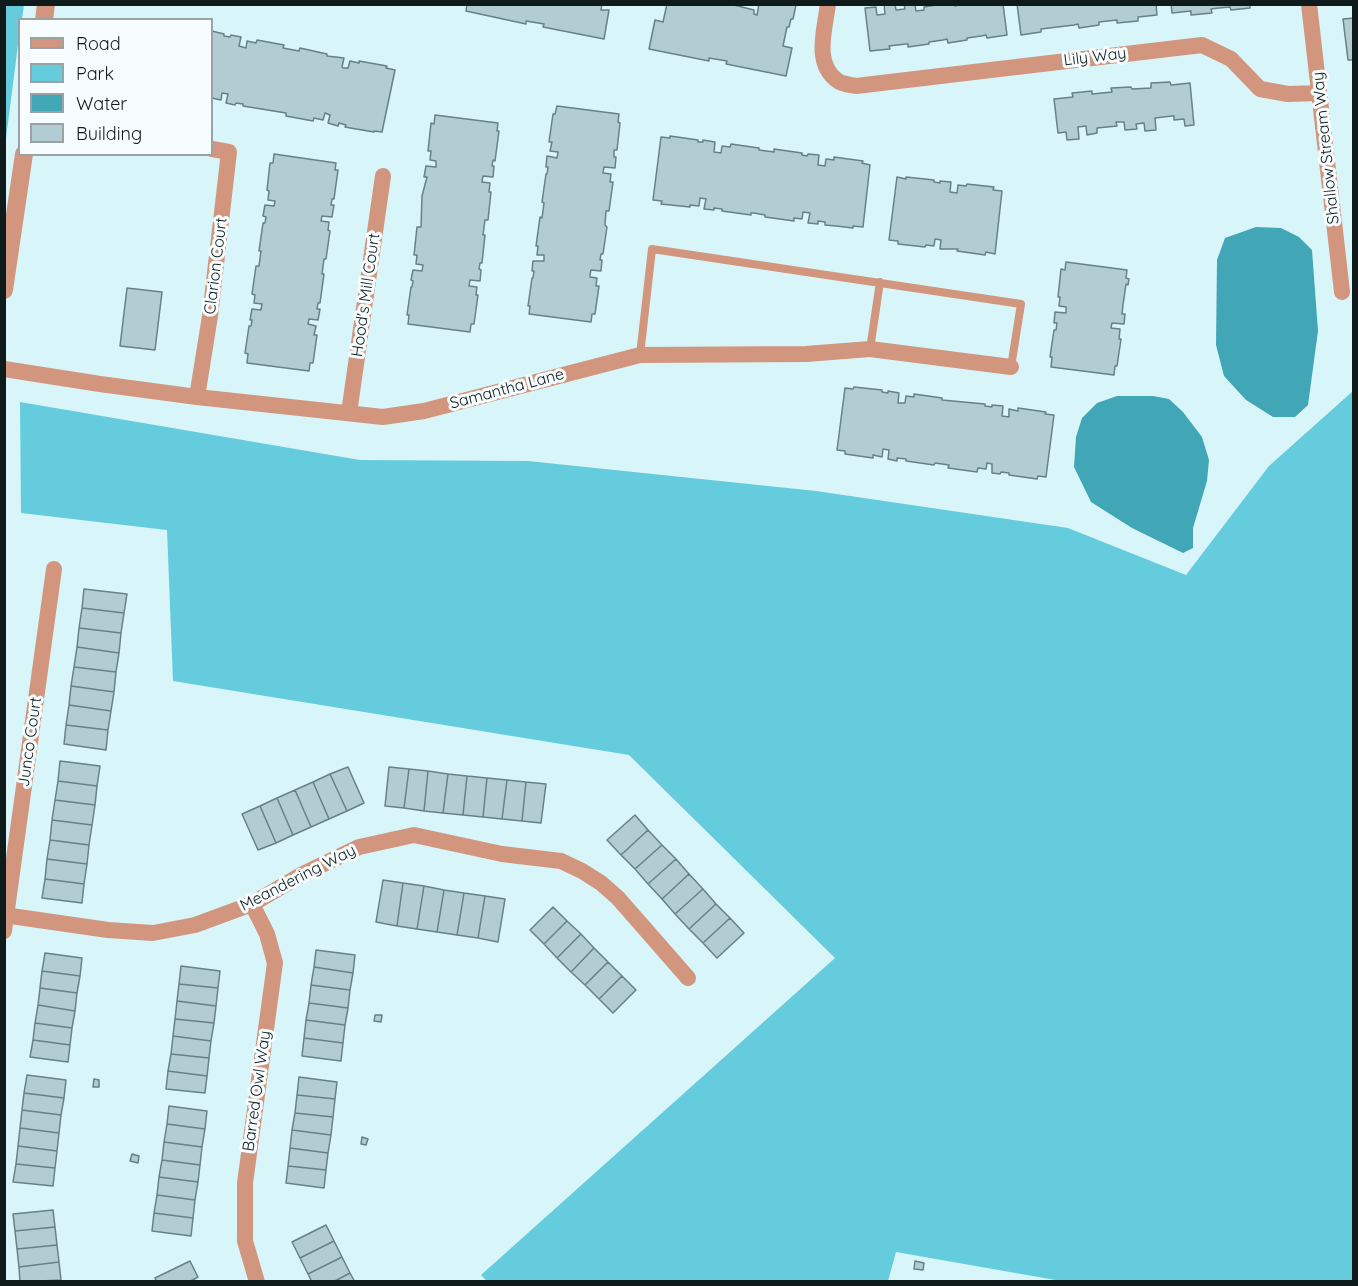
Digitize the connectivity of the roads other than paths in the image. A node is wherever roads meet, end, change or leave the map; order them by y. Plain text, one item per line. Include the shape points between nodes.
1 (828, 4) edge
2 (1310, 4) edge
3 (1319, 93) junction
4 (213, 149) edge
5 (24, 156) edge
6 (383, 176) dead end
7 (5, 282) edge
8 (879, 282) junction
9 (1342, 292) dead end
10 (870, 349) junction
11 (640, 356) junction
12 (1011, 367) joint
13 (4, 369) edge
14 (197, 397) junction
15 (349, 413) junction
16 (54, 569) dead end
17 (252, 904) junction
18 (5, 921) edge
19 (688, 978) dead end
20 (257, 1281) edge

1 - 3 street, Lily Way via 822,47 825,68 838,82 856,86 1202,45 1231,59 1260,89 1288,94
2 - 3 street, Shallow Stream Way
3 - 9 street, Shallow Stream Way
4 - 14 street, Clarion Court via 229,152
5 - 7 street
6 - 15 street, Hood's Mill Court
8 - 10 lane
8 - 11 lane via 652,249
8 - 12 lane via 1021,304
10 - 11 street, Samantha Lane via 806,354
10 - 12 street, Samantha Lane
11 - 15 street, Samantha Lane via 424,411 383,417
13 - 14 street, Samantha Lane
14 - 15 street, Samantha Lane
16 - 18 street, Junco Court
17 - 18 street, Meandering Way via 195,925 153,933
17 - 19 street, Meandering Way via 303,873 359,847 414,835 502,854 561,861 582,871 618,898
17 - 20 street, Barred Owl Way via 267,934 275,963 245,1183 245,1241

